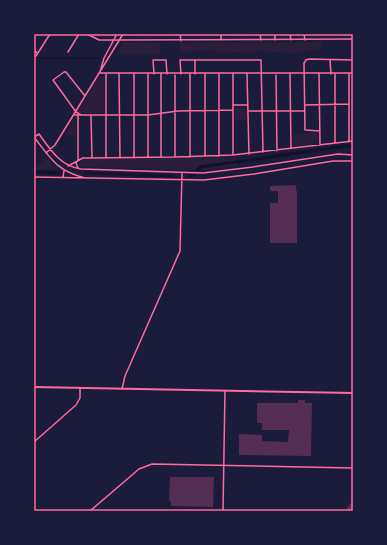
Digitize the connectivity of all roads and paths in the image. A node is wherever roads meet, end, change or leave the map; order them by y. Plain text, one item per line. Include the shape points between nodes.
1 (50, 34) edge
2 (79, 34) edge
3 (87, 34) edge
4 (117, 34) edge
5 (123, 34) edge
6 (180, 34) edge
7 (221, 34) edge
8 (260, 34) edge
9 (275, 34) edge
10 (290, 34) edge
11 (304, 34) edge
12 (91, 35) edge
13 (353, 39) edge
14 (113, 40) junction
15 (119, 40) junction
16 (221, 40) junction
17 (261, 40) junction
18 (276, 40) junction
19 (291, 40) junction
20 (305, 40) junction
21 (181, 41) junction
22 (34, 51) edge
23 (68, 52) dead end
24 (38, 53) junction
25 (36, 56) dead end
26 (195, 60) junction
27 (330, 60) junction
28 (353, 60) edge
29 (353, 73) edge
30 (99, 74) junction
31 (106, 74) junction
32 (119, 74) junction
33 (134, 74) junction
34 (148, 74) junction
35 (154, 74) junction
36 (161, 74) junction
37 (167, 74) junction
38 (175, 74) junction
39 (181, 74) junction
40 (190, 74) junction
41 (195, 74) junction
42 (205, 74) junction
43 (219, 74) junction
44 (233, 74) junction
45 (248, 74) junction
46 (262, 74) junction
47 (276, 74) junction
48 (290, 74) junction
49 (304, 74) junction
50 (319, 74) junction
51 (331, 74) junction
52 (335, 74) junction
53 (349, 74) junction
54 (86, 96) junction
55 (335, 104) junction
56 (349, 104) junction
57 (233, 105) junction
58 (248, 105) junction
59 (305, 105) junction
60 (320, 105) junction
61 (349, 109) junction
62 (353, 109) edge
63 (219, 110) junction
64 (233, 110) junction
65 (175, 111) junction
66 (190, 111) junction
67 (205, 111) junction
68 (248, 111) junction
69 (262, 111) junction
70 (276, 111) junction
71 (291, 111) junction
72 (305, 111) junction
73 (76, 112) junction
74 (161, 113) junction
75 (74, 115) junction
76 (78, 115) junction
77 (81, 115) junction
78 (148, 115) junction
79 (92, 116) junction
80 (106, 116) junction
81 (120, 116) junction
82 (134, 116) junction
83 (320, 130) junction
84 (349, 141) junction
85 (353, 141) edge
86 (335, 143) junction
87 (320, 145) junction
88 (291, 149) junction
89 (51, 150) junction
90 (277, 151) junction
91 (263, 152) junction
92 (46, 153) junction
93 (249, 154) junction
94 (233, 155) junction
95 (353, 155) edge
96 (204, 156) junction
97 (219, 156) junction
98 (92, 157) junction
99 (161, 157) junction
100 (175, 157) junction
101 (190, 157) junction
102 (106, 158) junction
103 (120, 158) junction
104 (134, 158) junction
105 (148, 158) junction
106 (78, 160) junction
107 (353, 161) edge
108 (68, 166) junction
109 (78, 168) junction
110 (64, 171) junction
111 (182, 173) junction
112 (34, 177) edge
113 (63, 177) junction
114 (85, 178) junction
115 (181, 180) junction
116 (34, 387) edge
117 (80, 388) junction
118 (122, 389) junction
119 (225, 390) junction
120 (353, 393) edge
121 (34, 442) edge
122 (224, 465) junction
123 (353, 468) edge
124 (90, 511) edge
125 (223, 511) edge

1 - 24 street
2 - 23 street
3 - 12 street
4 - 14 street
5 - 15 street
6 - 21 street
7 - 16 street
8 - 17 street
9 - 18 street
10 - 19 street
11 - 20 street
12 - 14 street via 98,40
13 - 20 street
14 - 15 street
14 - 30 street
15 - 21 street
15 - 30 street
16 - 17 street
16 - 21 street
17 - 18 street
18 - 19 street
19 - 20 street
22 - 24 street
24 - 25 street
26 - 39 street via 180,60
26 - 41 street
26 - 46 street via 261,60
27 - 28 street
27 - 49 street via 306,60
27 - 51 street
29 - 53 street
30 - 31 street
30 - 54 street
31 - 32 street
31 - 80 street
32 - 33 street
32 - 81 street
33 - 34 street
33 - 82 street
34 - 35 street
34 - 78 street
35 - 36 street
35 - 37 street via 153,60 166,60
36 - 37 street
36 - 74 street
37 - 38 street
38 - 39 street
38 - 65 street
39 - 40 street
40 - 41 street
40 - 66 street
41 - 42 street
42 - 43 street
42 - 67 street
43 - 44 street
43 - 63 street
44 - 45 street
44 - 57 street
45 - 46 street
45 - 58 street
46 - 47 street
46 - 69 street
47 - 48 street
47 - 70 street
48 - 49 street
48 - 71 street
49 - 50 street
49 - 59 street
50 - 51 street
50 - 60 street
51 - 52 street
52 - 53 street
52 - 55 street
53 - 56 street
54 - 73 street
54 - 73 street via 66,72 53,79
55 - 56 street
55 - 60 street
55 - 86 street
56 - 61 street
57 - 58 street
57 - 64 street
58 - 68 street
59 - 60 street
59 - 72 street
60 - 83 street
61 - 62 street
61 - 84 street
63 - 64 street
63 - 67 street
63 - 97 street
64 - 94 street
65 - 66 street
65 - 74 street
65 - 100 street
66 - 67 street
66 - 101 street
67 - 96 street
68 - 69 street
68 - 93 street
69 - 70 street
69 - 91 street
70 - 71 street
70 - 90 street
71 - 72 street
71 - 88 street
72 - 83 street via 305,130
73 - 75 street
73 - 77 street
74 - 78 street
74 - 99 street
75 - 76 street
75 - 89 street
76 - 77 street
76 - 106 street
77 - 79 street
78 - 82 street
78 - 105 street
79 - 80 street
79 - 98 street
80 - 81 street
80 - 102 street
81 - 82 street
81 - 103 street
82 - 104 street
83 - 87 street
84 - 85 street
84 - 86 street
86 - 87 street
87 - 88 street
88 - 90 street
89 - 92 street
89 - 92 street via 39,134 34,137
89 - 108 street
90 - 91 street
91 - 93 street
92 - 110 street
93 - 94 street
94 - 97 street
95 - 111 street via 331,155 219,172
96 - 97 street
96 - 101 street
98 - 102 street
98 - 106 street
99 - 100 street
99 - 105 street
100 - 101 street
102 - 103 street
103 - 104 street
104 - 105 street
106 - 108 street
106 - 109 street
107 - 115 street via 333,161 204,180
108 - 109 street
109 - 111 street
110 - 113 street
110 - 114 street
111 - 115 street
112 - 113 street
113 - 114 street
114 - 115 street
115 - 118 street via 180,251 125,376
116 - 117 main road
117 - 118 main road
117 - 121 street via 80,398 76,405
118 - 119 main road
119 - 120 main road
119 - 122 street
122 - 123 street
122 - 124 street via 146,466
122 - 125 street

